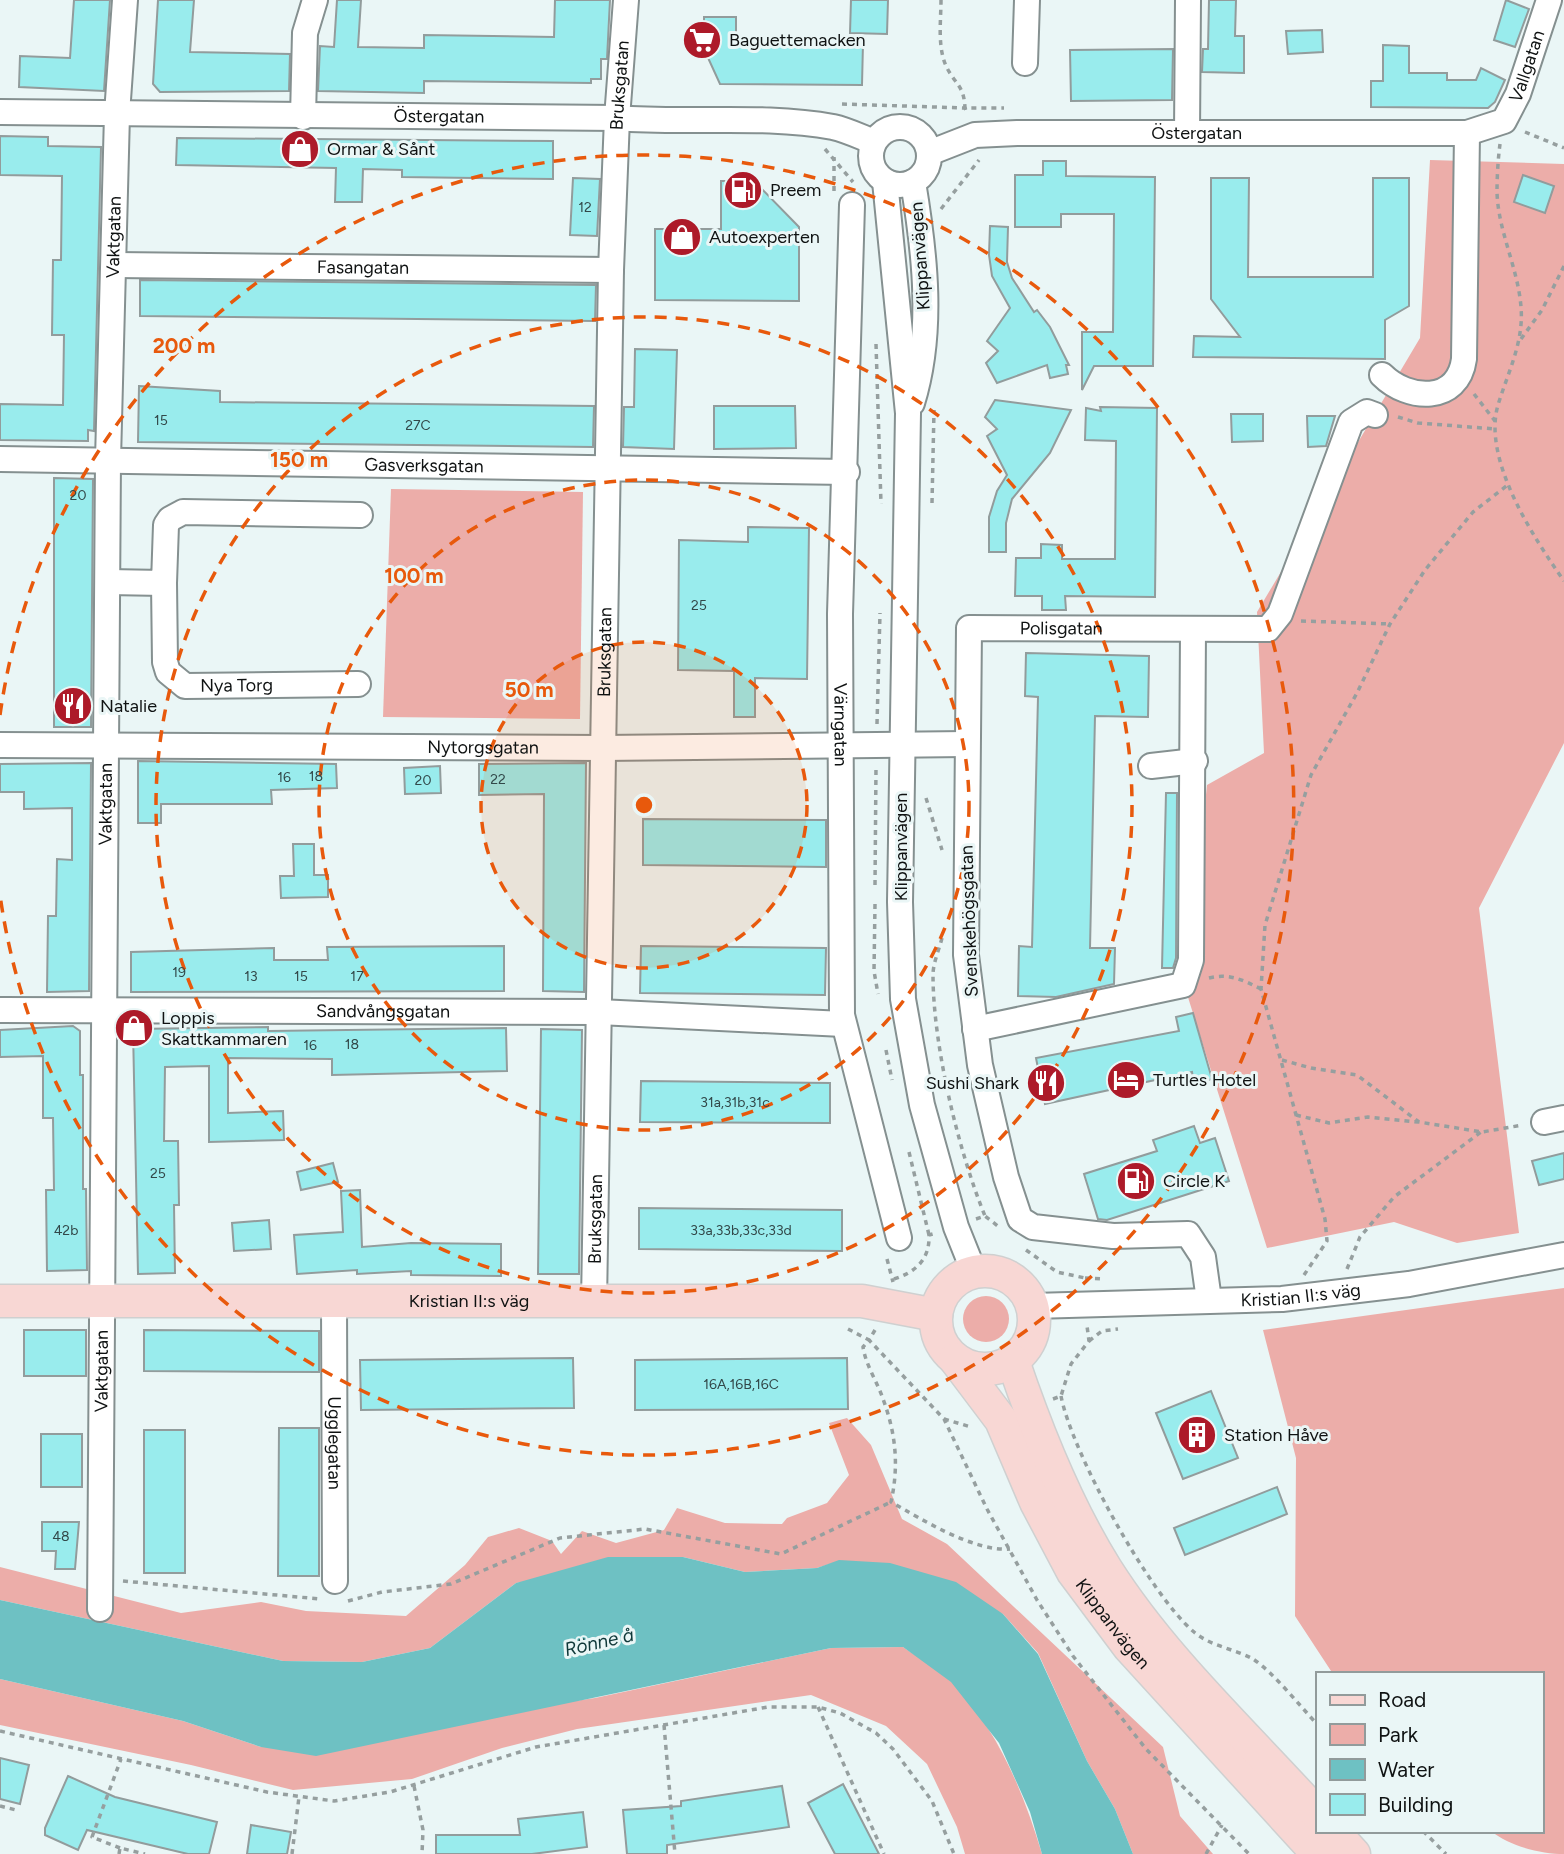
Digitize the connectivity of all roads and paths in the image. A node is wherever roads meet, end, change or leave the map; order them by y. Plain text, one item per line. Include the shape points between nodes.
1 (125, 0) edge
2 (315, 0) edge
3 (626, 0) edge
4 (941, 0) edge
5 (1027, 0) edge
6 (1188, 0) edge
7 (1549, 0) edge
8 (1025, 63) dead end
9 (965, 108) junction
10 (1007, 108) dead end
11 (0, 112) edge
12 (117, 114) junction
13 (303, 117) junction
14 (617, 118) junction
15 (835, 128) junction
16 (1523, 131) dead end
17 (1498, 132) junction
18 (1187, 133) junction
19 (1467, 133) junction
20 (975, 135) junction
21 (874, 142) junction
22 (1564, 148) edge
23 (824, 151) dead end
24 (929, 153) junction
25 (885, 181) junction
26 (913, 182) junction
27 (852, 205) dead end
28 (115, 265) junction
29 (1564, 266) edge
30 (611, 270) junction
31 (1519, 341) junction
32 (876, 343) dead end
33 (1382, 374) dead end
34 (1460, 376) junction
35 (935, 401) dead end
36 (908, 414) junction
37 (1375, 415) joint
38 (1496, 423) junction
39 (1496, 429) junction
40 (0, 459) edge
41 (108, 460) junction
42 (608, 469) junction
43 (847, 472) junction
44 (1509, 484) junction
45 (881, 508) dead end
46 (932, 511) dead end
47 (360, 515) dead end
48 (1564, 581) edge
49 (108, 582) junction
50 (164, 583) junction
51 (880, 606) dead end
52 (1272, 624) junction
53 (1390, 624) junction
54 (1193, 630) junction
55 (358, 684) dead end
56 (107, 744) junction
57 (902, 744) junction
58 (967, 744) junction
59 (0, 745) edge
60 (876, 745) junction
61 (841, 746) junction
62 (603, 748) junction
63 (1195, 761) junction
64 (1151, 766) dead end
65 (1183, 985) junction
66 (1261, 989) junction
67 (0, 1010) edge
68 (104, 1011) junction
69 (599, 1012) junction
70 (843, 1024) junction
71 (975, 1029) junction
72 (1282, 1060) junction
73 (1296, 1115) junction
74 (1554, 1120) edge
75 (1419, 1122) junction
76 (1482, 1132) junction
77 (899, 1238) dead end
78 (1564, 1255) edge
79 (974, 1272) junction
80 (1345, 1274) dead end
81 (1303, 1276) dead end
82 (891, 1292) junction
83 (1209, 1300) junction
84 (0, 1301) edge
85 (103, 1302) junction
86 (334, 1303) junction
87 (594, 1303) junction
88 (1033, 1306) junction
89 (936, 1315) junction
90 (869, 1340) junction
91 (955, 1359) junction
92 (1013, 1361) junction
93 (1062, 1396) dead end
94 (891, 1502) junction
95 (1010, 1549) junction
96 (101, 1554) junction
97 (331, 1593) junction
98 (100, 1609) dead end
99 (818, 1707) junction
100 (1316, 1723) edge
101 (664, 1725) junction
102 (0, 1731) edge
103 (121, 1759) junction
104 (414, 1786) junction
105 (299, 1797) junction
106 (0, 1806) edge
107 (16, 1810) dead end
108 (1316, 1813) edge
109 (1222, 1825) junction
110 (1335, 1833) edge
111 (1425, 1833) edge
112 (120, 1848) junction
113 (119, 1854) edge
114 (145, 1854) edge
115 (292, 1854) edge
116 (422, 1854) edge
117 (675, 1854) edge
118 (884, 1854) edge
119 (954, 1854) edge
120 (1206, 1854) edge
121 (1249, 1854) edge
122 (1318, 1854) edge
123 (1353, 1854) edge
124 (1446, 1854) edge

1 - 12 street, Vaktgatan
2 - 13 street via 305,33
3 - 14 street, Bruksgatan
4 - 9 path via 946,66 964,91
5 - 8 street
6 - 18 street
7 - 17 street, Vallgatan via 1518,94
9 - 10 path
9 - 15 path via 841,104
9 - 20 path
11 - 12 street, Östergatan
12 - 13 street, Östergatan
12 - 28 street, Vaktgatan
13 - 14 street, Östergatan
14 - 15 street, Östergatan via 778,121
14 - 30 street, Bruksgatan
15 - 21 street, Östergatan
15 - 23 path
16 - 22 path
17 - 19 street, Östergatan
17 - 31 path via 1497,193 1520,292
18 - 19 street, Östergatan
18 - 20 street, Östergatan
19 - 34 street via 1464,359
20 - 24 street, Östergatan
21 - 24 street via 886,130 903,127 918,133
21 - 25 street via 872,164
24 - 26 street via 924,172
25 - 26 street
25 - 36 street, Klippanvägen
26 - 36 street, Klippanvägen via 926,297 920,376
27 - 43 street, Värngatan
28 - 30 street, Fasangatan
28 - 41 street, Vaktgatan
29 - 31 path via 1542,310
30 - 42 street, Bruksgatan
31 - 38 path
32 - 45 path
33 - 34 street via 1395,388 1427,393 1448,389
34 - 38 path
35 - 46 path
36 - 57 street, Klippanvägen
37 - 39 path
37 - 52 street via 1367,412 1351,422
38 - 39 path
39 - 44 path
40 - 41 street, Gasverksgatan
41 - 42 street, Gasverksgatan
41 - 49 street, Vaktgatan
42 - 43 street, Gasverksgatan
42 - 62 street, Bruksgatan
43 - 61 street, Värngatan via 840,614
44 - 48 path via 1534,536
44 - 53 path via 1473,512
47 - 50 street, Nya Torg via 176,514 164,532
49 - 50 street
49 - 56 street, Vaktgatan
50 - 55 street, Nya Torg via 165,662 175,681 185,686
51 - 60 path
52 - 53 path
52 - 54 street, Polisgatan
53 - 66 path via 1311,775 1265,925
54 - 58 street, Polisgatan via 969,628
54 - 63 street
56 - 59 street, Nytorgsgatan
56 - 62 street, Nytorgsgatan
56 - 68 street, Vaktgatan
57 - 58 street, Nytorgsgatan
57 - 60 street, Nytorgsgatan
57 - 79 street, Klippanvägen via 904,999 922,1105 956,1227
58 - 71 street, Svenskehögsgatan via 966,955
60 - 61 street, Nytorgsgatan
61 - 62 street, Nytorgsgatan
61 - 70 street, Värngatan
62 - 69 street, Bruksgatan
63 - 64 street
63 - 65 street via 1191,960
65 - 66 path via 1221,975
65 - 71 street
66 - 72 path
67 - 68 street, Sandvångsgatan
68 - 69 street, Sandvångsgatan
68 - 85 street, Vaktgatan
69 - 70 street, Sandvångsgatan
69 - 87 street, Bruksgatan
70 - 77 street, Värngatan
71 - 83 street, Svenskehögsgatan via 993,1127 1020,1219 1033,1227 1113,1236 1188,1234 1203,1257
72 - 73 path
72 - 75 path via 1357,1075
73 - 75 path via 1329,1123 1368,1117
73 - 81 path via 1327,1241
74 - 76 path
75 - 76 path
76 - 80 path via 1394,1197 1360,1237
78 - 83 street, Kristian II:s väg via 1409,1284 1282,1299
79 - 88 main road via 987,1270 1010,1277 1028,1294
79 - 89 main road via 944,1292
82 - 87 main road, Kristian II:s väg via 862,1301
82 - 89 main road, Kristian II:s väg
82 - 90 path
83 - 88 street, Kristian II:s väg
84 - 85 main road, Kristian II:s väg
85 - 86 main road, Kristian II:s väg
85 - 96 street, Vaktgatan
86 - 87 main road, Kristian II:s väg
86 - 97 street, Ugglegatan
88 - 92 main road via 1030,1342
89 - 91 main road, Klippanvägen via 940,1340
90 - 94 path via 863,1348 865,1359 883,1399 897,1450
90 - 95 path via 944,1419
91 - 92 main road via 978,1369
91 - 122 main road, Klippanvägen via 1001,1420 1036,1502 1081,1582 1129,1647
92 - 108 main road, Klippanvägen via 1069,1500 1107,1569 1163,1644
93 - 100 path via 1065,1417 1110,1512 1168,1604 1196,1634 1254,1660
94 - 95 path via 961,1538
94 - 97 path via 781,1554 633,1530 561,1538 451,1584 382,1592 348,1602
95 - 109 path via 1073,1656 1121,1720
96 - 97 path via 124,1583
96 - 98 street, Vaktgatan
99 - 101 path via 768,1707
99 - 118 path
99 - 119 path via 840,1713 876,1733 893,1749 932,1801
101 - 104 path via 513,1752
101 - 117 path
102 - 103 path
103 - 105 path
103 - 112 path via 92,1837
104 - 105 path via 334,1801
104 - 116 path via 423,1830
105 - 115 path
106 - 107 path
109 - 120 path
109 - 121 path
110 - 123 main road
111 - 124 path
112 - 113 path
112 - 114 path

